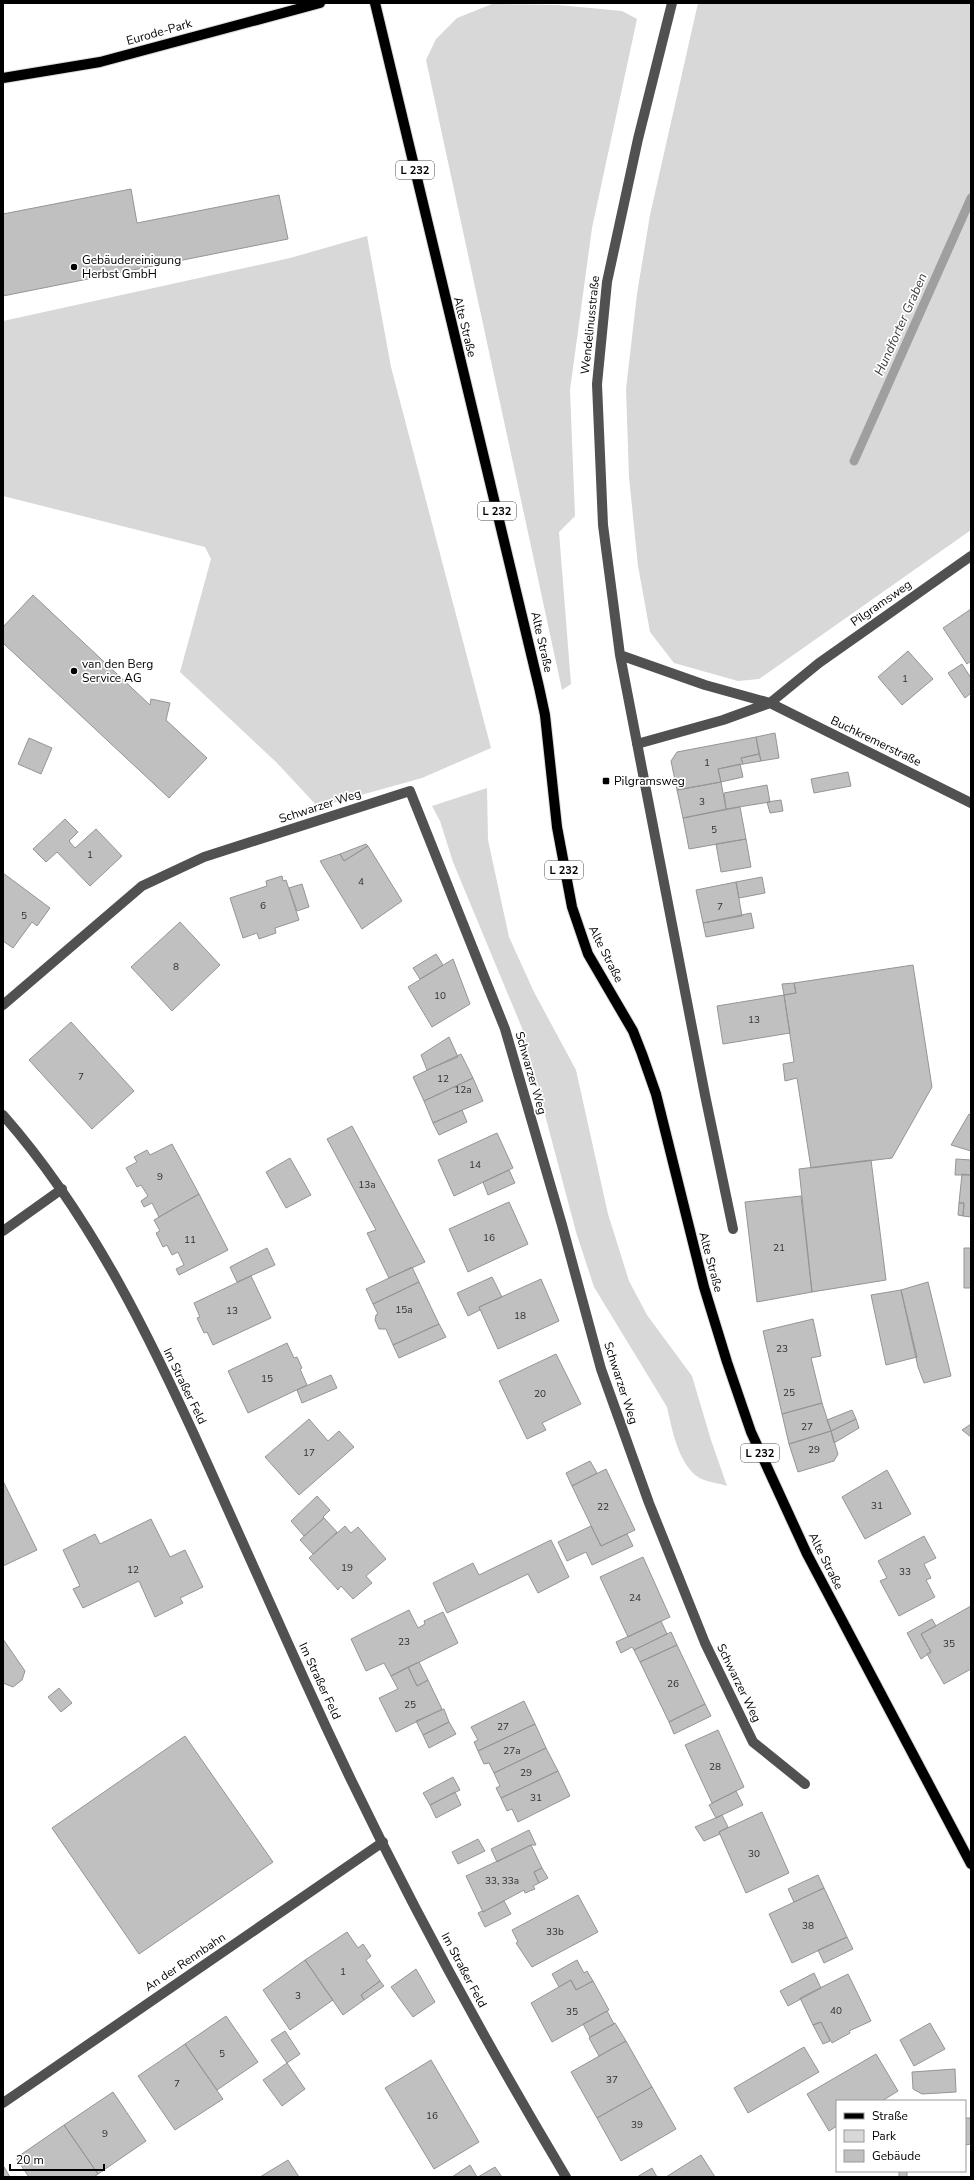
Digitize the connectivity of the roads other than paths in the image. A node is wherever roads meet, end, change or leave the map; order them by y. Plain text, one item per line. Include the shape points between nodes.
1 (320, 3) edge
2 (375, 3) edge
3 (672, 3) edge
4 (3, 78) edge
5 (971, 556) edge
6 (620, 655) junction
7 (770, 703) junction
8 (637, 744) junction
9 (971, 803) edge
10 (3, 1005) edge
11 (3, 1114) edge
12 (62, 1189) junction
13 (733, 1229) dead end
14 (3, 1231) edge
15 (805, 1784) dead end
16 (383, 1842) junction
17 (971, 1864) edge
18 (3, 2103) edge
19 (566, 2177) edge

1 - 4 main road, Eurode-Park via 100,62
2 - 17 main road, Alte Straße / L 232 via 539,687 545,715 564,871 578,930 588,954 632,1031 656,1094 704,1287 726,1362 751,1432 807,1554
3 - 6 street, Wendelinusstraße via 638,139 607,282 597,384 603,525
5 - 7 street, Pilgramsweg via 819,663
6 - 7 street via 705,685
6 - 8 street
7 - 8 street, Pilgramsweg via 722,720
7 - 9 street, Buchkremerstraße
8 - 13 street
10 - 15 street, Schwarzer Weg via 142,886 204,857 410,791 505,1029 601,1369 649,1503 693,1614 753,1742
11 - 12 street, Im Straßer Feld
12 - 14 street
12 - 16 street, Im Straßer Feld via 105,1259 177,1399 315,1703
16 - 18 street, An der Rennbahn
16 - 19 street, Im Straßer Feld via 441,1957

